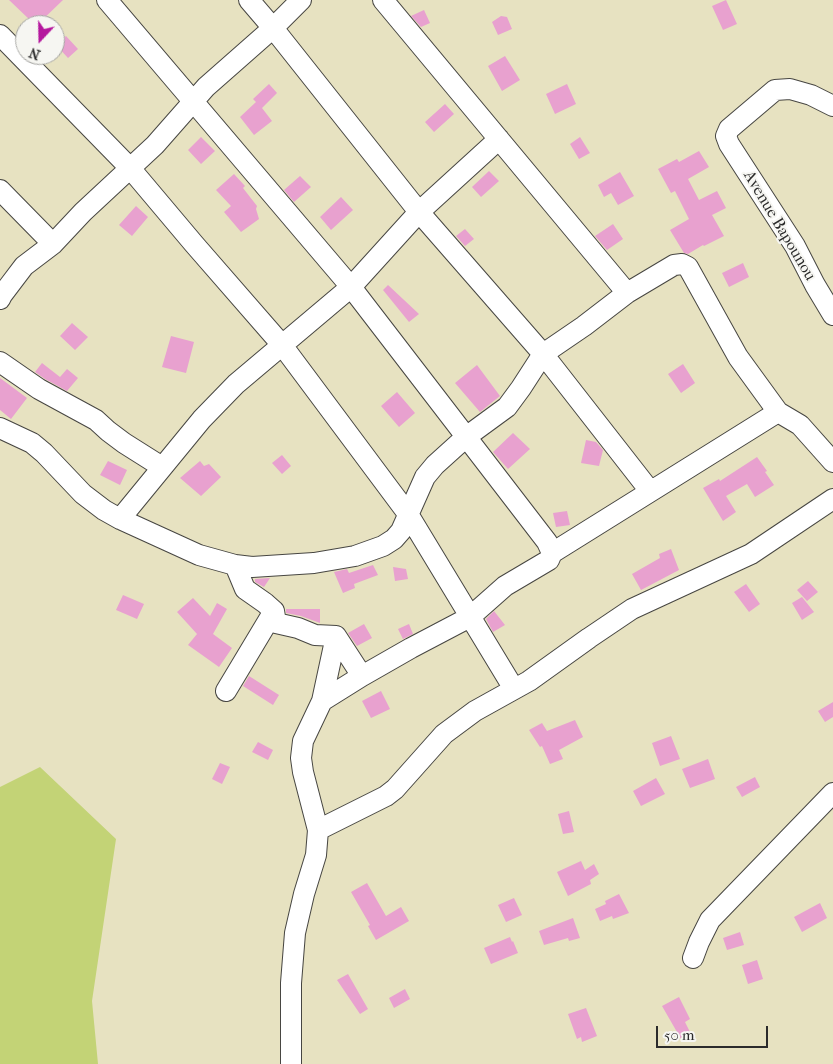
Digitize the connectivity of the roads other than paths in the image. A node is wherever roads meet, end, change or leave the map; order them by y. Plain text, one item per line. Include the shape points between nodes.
1 (107, 0) edge
2 (249, 0) edge
3 (301, 0) edge
4 (383, 0) edge
5 (273, 28) junction
6 (0, 35) edge
7 (194, 103) junction
8 (833, 106) edge
9 (499, 139) junction
10 (130, 168) junction
11 (0, 190) edge
12 (419, 212) junction
13 (53, 244) junction
14 (352, 287) junction
15 (627, 292) junction
16 (0, 299) edge
17 (833, 315) edge
18 (282, 345) junction
19 (543, 354) junction
20 (0, 362) edge
21 (778, 412) junction
22 (0, 428) edge
23 (466, 438) junction
24 (833, 462) edge
25 (162, 467) junction
26 (650, 491) junction
27 (833, 500) edge
28 (408, 514) junction
29 (120, 519) junction
30 (552, 553) junction
31 (235, 566) junction
32 (274, 611) junction
33 (470, 617) junction
34 (336, 636) junction
35 (362, 676) junction
36 (514, 689) junction
37 (226, 690) dead end
38 (322, 701) junction
39 (833, 793) edge
40 (318, 830) junction
41 (693, 958) dead end
42 (290, 1064) edge

1 - 7 street
2 - 5 street
3 - 5 street
4 - 9 street
5 - 7 street via 206,88
5 - 12 street
6 - 10 street
7 - 10 street
7 - 14 street
8 - 17 street, Avenue Bapounou via 790,89 775,90 726,136 795,246
9 - 12 street
9 - 15 street
10 - 13 street
10 - 18 street
11 - 13 street
12 - 14 street
12 - 19 street
13 - 16 street via 24,266
14 - 18 street
14 - 23 street
15 - 19 street
15 - 21 street via 674,265 688,267 738,357
18 - 25 street via 236,384
18 - 28 street
19 - 23 street via 507,407
19 - 26 street
20 - 25 street via 39,389 96,420
21 - 24 street via 800,425
21 - 26 street
22 - 29 street via 32,443 83,494
23 - 28 street via 425,477
23 - 30 street via 548,542
25 - 29 street
26 - 30 street
27 - 36 street via 751,554 632,609
28 - 31 street via 394,539 355,556 314,562
28 - 33 street
29 - 31 street via 199,555
30 - 33 street via 549,560 505,586
31 - 32 street via 245,589
32 - 34 street via 276,623
32 - 37 street
33 - 35 street
33 - 36 street
34 - 35 street
34 - 38 street
35 - 38 street
36 - 40 street via 475,711 444,734 395,790
38 - 40 street via 303,741 302,758
39 - 41 street via 710,920
40 - 42 street via 316,855 295,932 290,983

